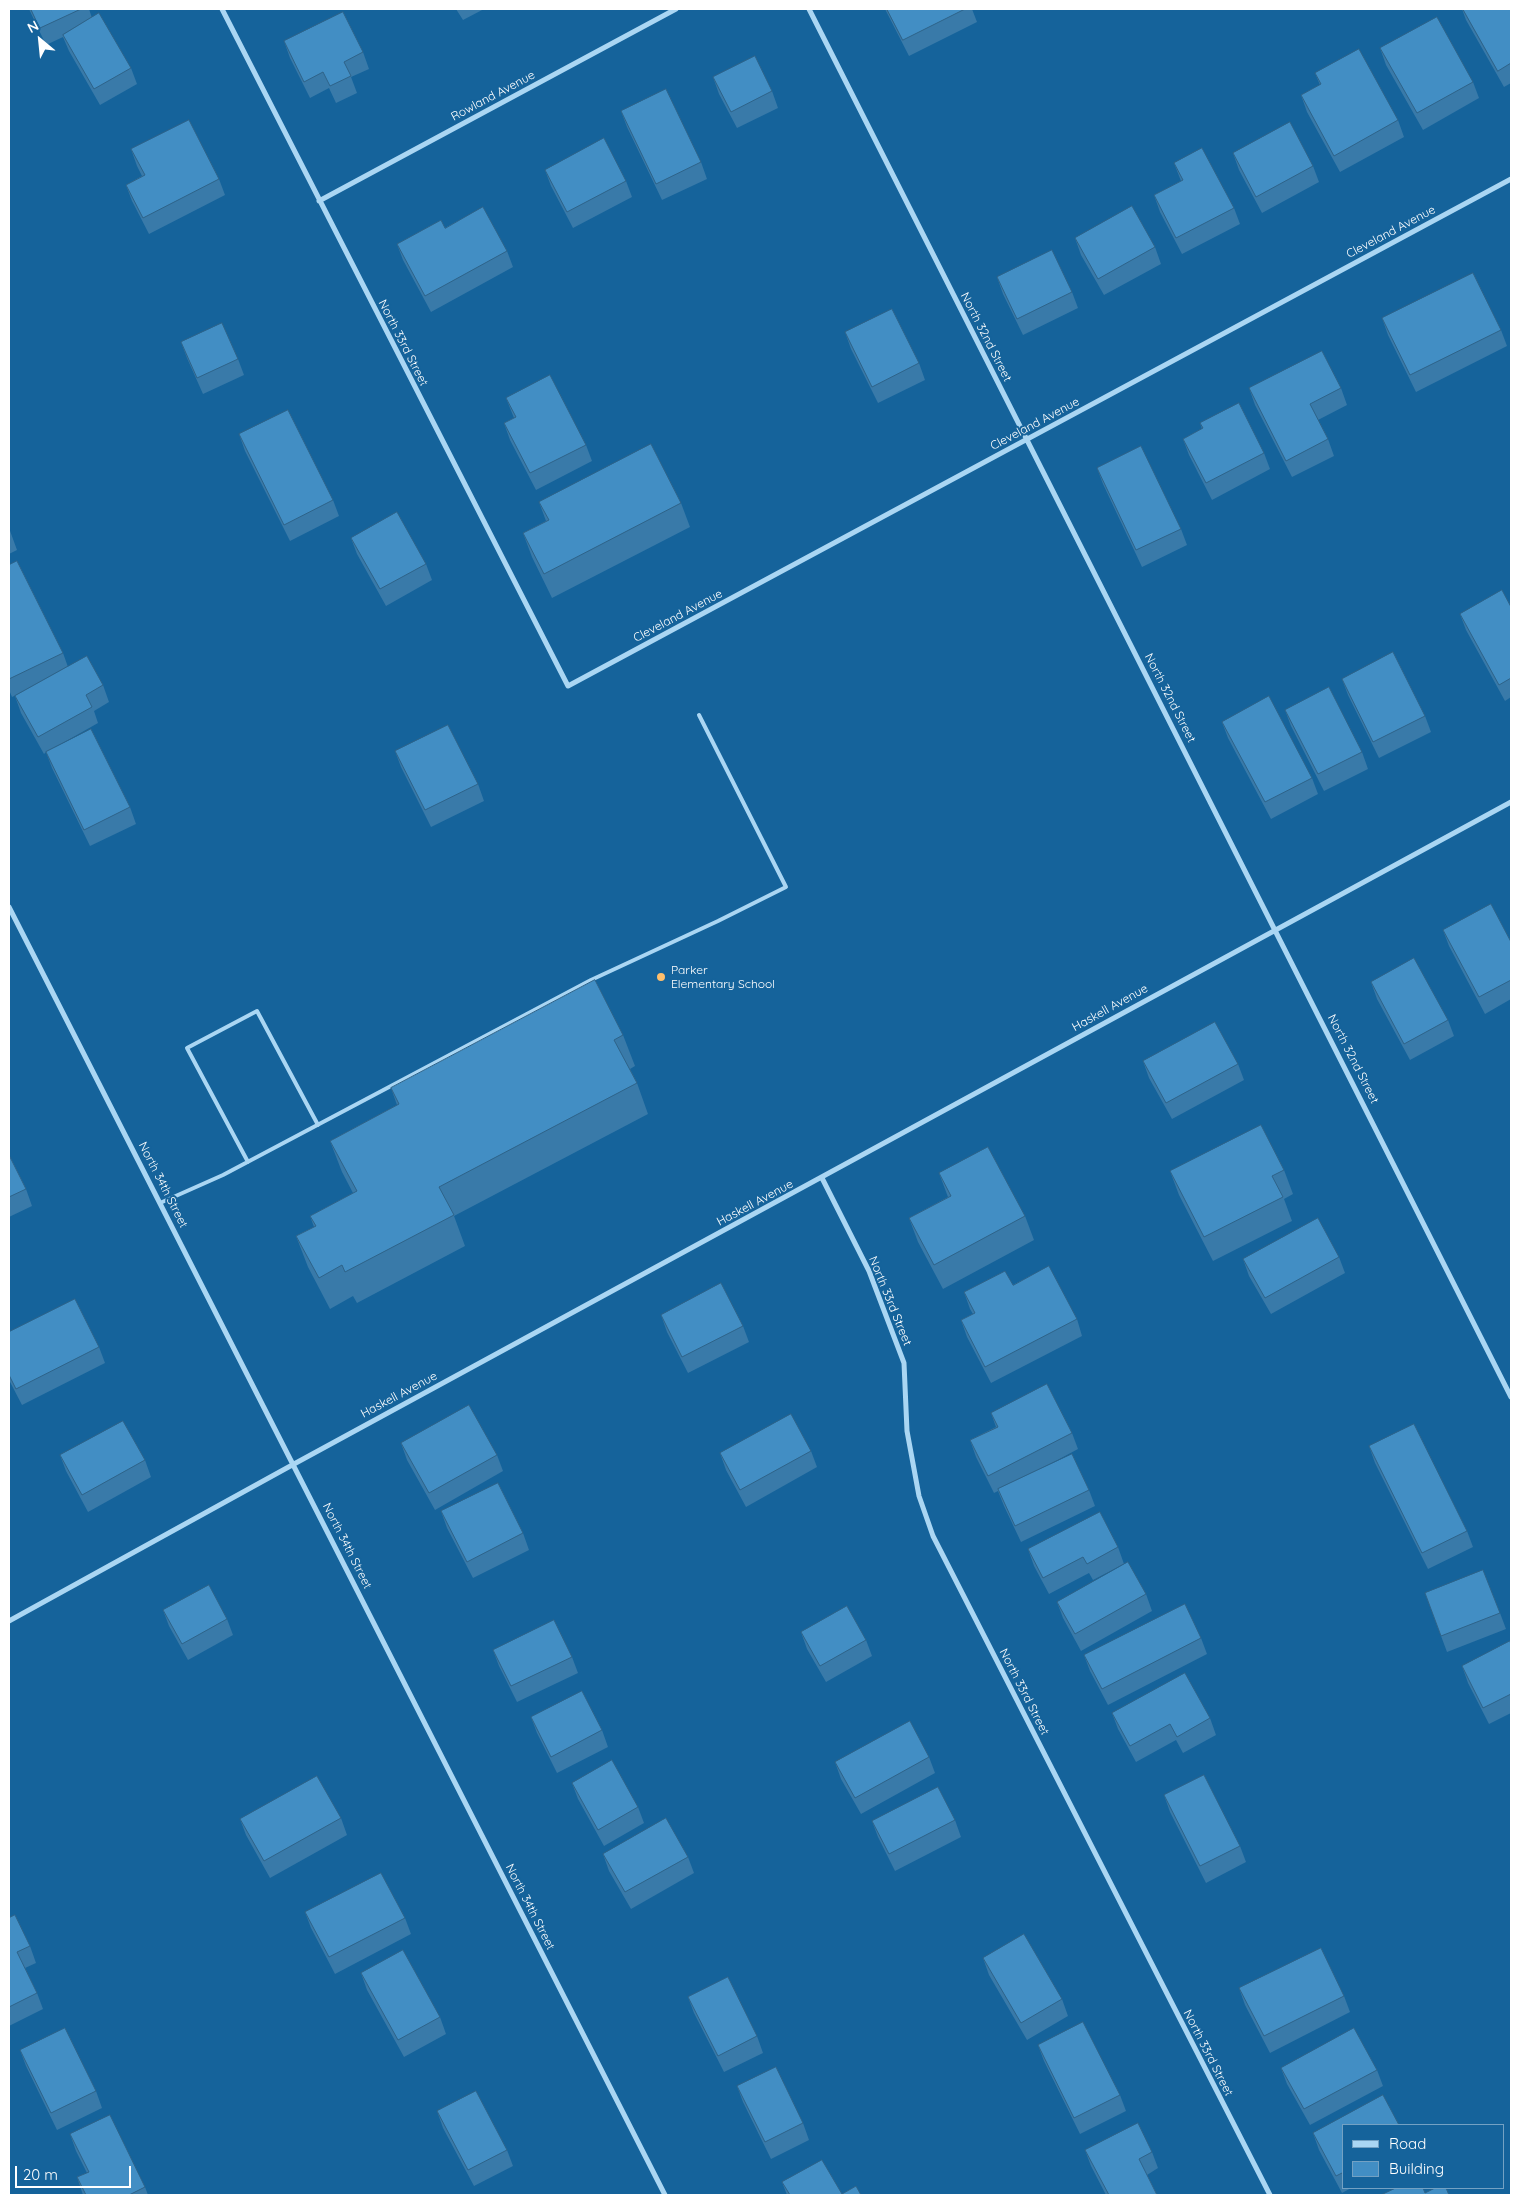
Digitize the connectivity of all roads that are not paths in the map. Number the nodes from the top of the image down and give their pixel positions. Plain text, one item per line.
1 (222, 9) edge
2 (676, 9) edge
3 (809, 9) edge
4 (1511, 179) edge
5 (319, 201) junction
6 (1027, 440) junction
7 (568, 686) joint
8 (699, 715) dead end
9 (1511, 802) edge
10 (9, 907) edge
11 (1276, 929) junction
12 (318, 1124) junction
13 (248, 1162) junction
14 (822, 1178) junction
15 (160, 1203) junction
16 (1510, 1394) edge
17 (294, 1464) junction
18 (9, 1621) edge
19 (665, 2195) edge
20 (1270, 2195) edge

1 - 5 street, North 33rd Street
2 - 5 street, Rowland Avenue
3 - 6 street, North 32nd Street
4 - 6 street, Cleveland Avenue
5 - 7 street, North 33rd Street
6 - 7 street, Cleveland Avenue
6 - 11 street, North 32nd Street
8 - 12 lane
9 - 11 street, Haskell Avenue
10 - 15 street, North 34th Street
11 - 14 street, Haskell Avenue
11 - 16 street, North 32nd Street
12 - 13 lane
12 - 13 lane
13 - 15 lane
14 - 17 street, Haskell Avenue
14 - 20 street, North 33rd Street
15 - 17 street, North 34th Street
17 - 18 street, Haskell Avenue
17 - 19 street, North 34th Street

